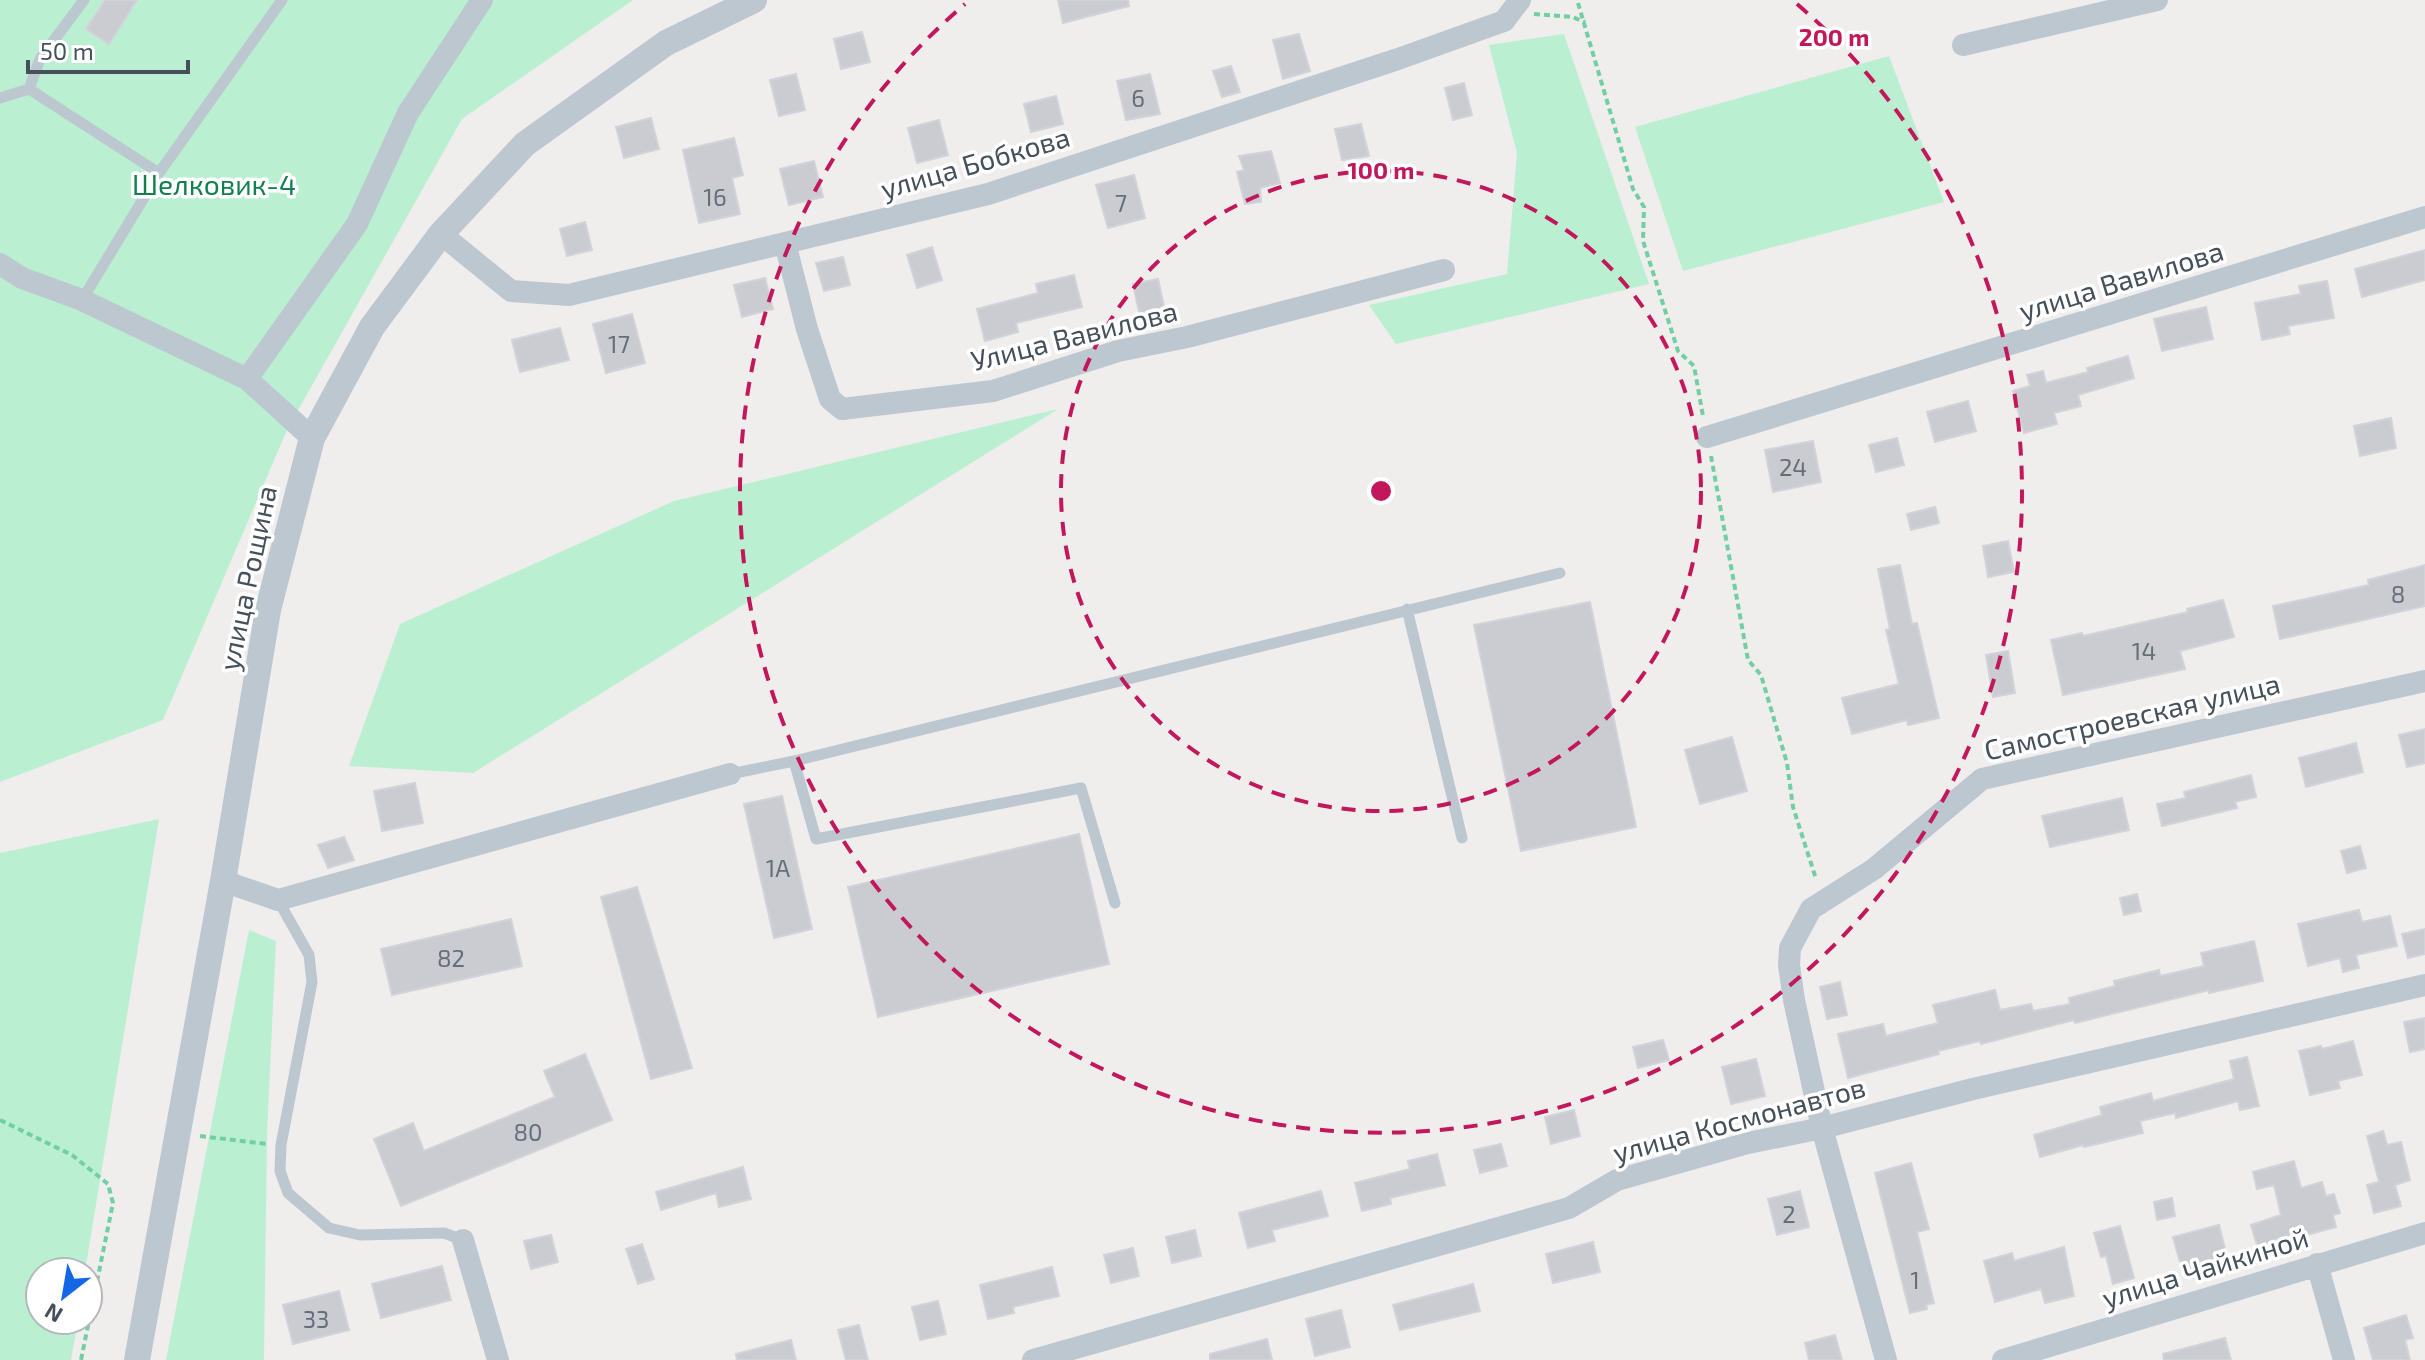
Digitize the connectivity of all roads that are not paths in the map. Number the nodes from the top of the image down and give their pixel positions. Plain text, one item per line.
1 (84, 0) edge
2 (282, 0) edge
3 (482, 0) edge
4 (754, 0) edge
5 (2157, 0) edge
6 (1514, 8) edge
7 (1963, 45) dead end
8 (29, 89) junction
9 (0, 98) edge
10 (159, 173) junction
11 (2425, 217) edge
12 (441, 234) junction
13 (785, 243) junction
14 (0, 264) edge
15 (1444, 270) dead end
16 (82, 300) junction
17 (247, 379) junction
18 (1707, 437) dead end
19 (312, 438) junction
20 (1560, 573) dead end
21 (1407, 609) junction
22 (2425, 681) edge
23 (794, 761) junction
24 (730, 774) joint
25 (1462, 838) dead end
26 (223, 881) junction
27 (278, 900) junction
28 (1115, 903) dead end
29 (2425, 985) edge
30 (1822, 1128) junction
31 (2425, 1233) edge
32 (463, 1240) joint
33 (2317, 1264) junction
34 (137, 1360) edge
35 (498, 1360) edge
36 (1033, 1360) edge
37 (1886, 1360) edge
38 (2003, 1360) edge
39 (2344, 1360) edge

1 - 8 lane
2 - 10 lane
3 - 17 street
4 - 12 street, улица Рощина
5 - 7 street
6 - 13 street, улица Бобкова
8 - 9 lane
8 - 10 lane
10 - 16 lane
11 - 18 street, улица Вавилова
12 - 13 street, улица Бобкова
12 - 19 street, улица Рощина
13 - 15 street, Улица Вавилова
14 - 16 street
16 - 17 street
17 - 19 street
19 - 26 street, улица Рощина
20 - 21 lane
21 - 23 lane
21 - 25 lane
22 - 30 street, Самостроевская улица
23 - 24 lane
23 - 28 lane
24 - 27 street
26 - 27 street
26 - 34 street, улица Рощина
27 - 32 lane
29 - 30 street, улица Космонавтов
30 - 36 street, улица Космонавтов
30 - 37 street
31 - 33 street, улица Чайкиной
32 - 35 street
33 - 38 street, улица Чайкиной
33 - 39 street

